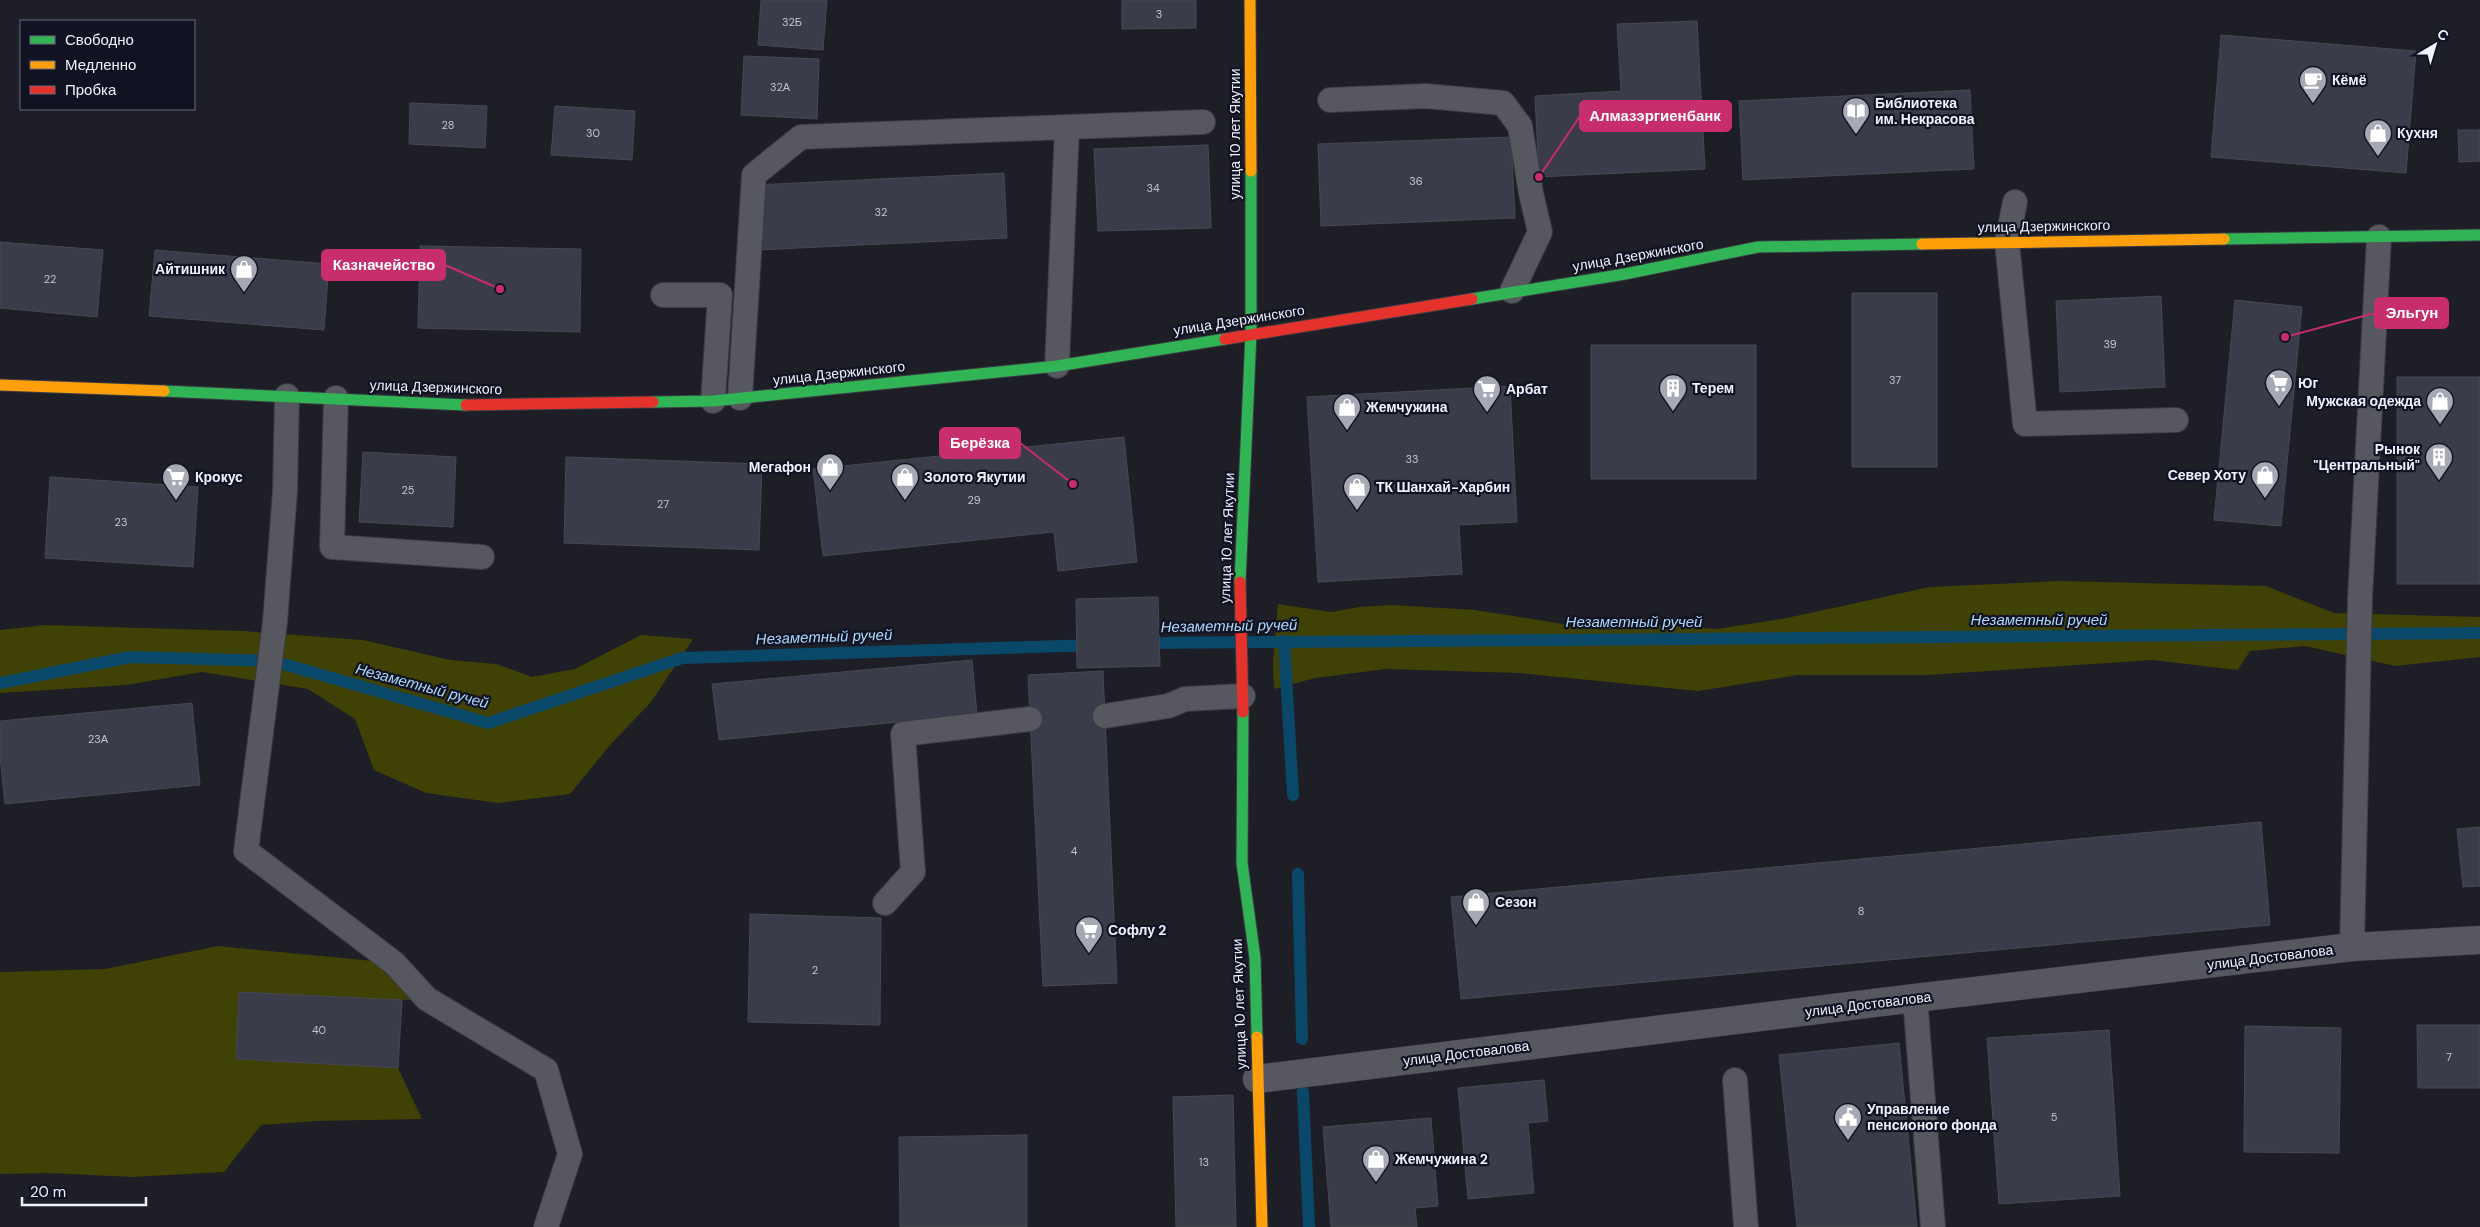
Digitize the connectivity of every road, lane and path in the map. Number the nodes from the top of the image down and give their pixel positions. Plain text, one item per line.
1 (1250, 0) edge
2 (1330, 100) dead end
3 (1203, 122) dead end
4 (1067, 127) junction
5 (2015, 202) dead end
6 (2480, 235) edge
7 (2379, 237) junction
8 (2007, 242) junction
9 (1512, 291) junction
10 (664, 295) dead end
11 (1251, 333) junction
12 (1057, 366) junction
13 (0, 385) edge
14 (287, 396) junction
15 (336, 398) junction
16 (740, 398) junction
17 (713, 401) junction
18 (2176, 420) dead end
19 (482, 558) dead end
20 (1243, 696) junction
21 (1104, 716) dead end
22 (1030, 719) dead end
23 (884, 903) dead end
24 (2480, 940) edge
25 (2352, 947) junction
26 (1915, 998) junction
27 (1257, 1079) junction
28 (1735, 1080) dead end
29 (546, 1227) edge
30 (1262, 1227) edge
31 (1746, 1227) edge
32 (1933, 1227) edge

1 - 11 street, улица 10 лет Якутии
2 - 9 lane
3 - 4 lane
4 - 12 lane
4 - 16 lane
5 - 8 lane
6 - 7 street, улица Дзержинского
7 - 8 street, улица Дзержинского
7 - 25 lane
8 - 9 street, улица Дзержинского
8 - 18 lane
9 - 11 street, улица Дзержинского
10 - 17 lane
11 - 12 street, улица Дзержинского
11 - 20 street, улица 10 лет Якутии
12 - 16 street, улица Дзержинского
13 - 14 street, улица Дзержинского
14 - 15 street, улица Дзержинского
14 - 29 lane
15 - 17 street, улица Дзержинского
15 - 19 lane
16 - 17 street, улица Дзержинского
20 - 21 lane
20 - 27 street, улица 10 лет Якутии
22 - 23 lane
24 - 25 street, улица Достовалова
25 - 26 street, улица Достовалова
26 - 27 street, улица Достовалова
26 - 32 lane
27 - 30 street, улица 10 лет Якутии
28 - 31 lane

